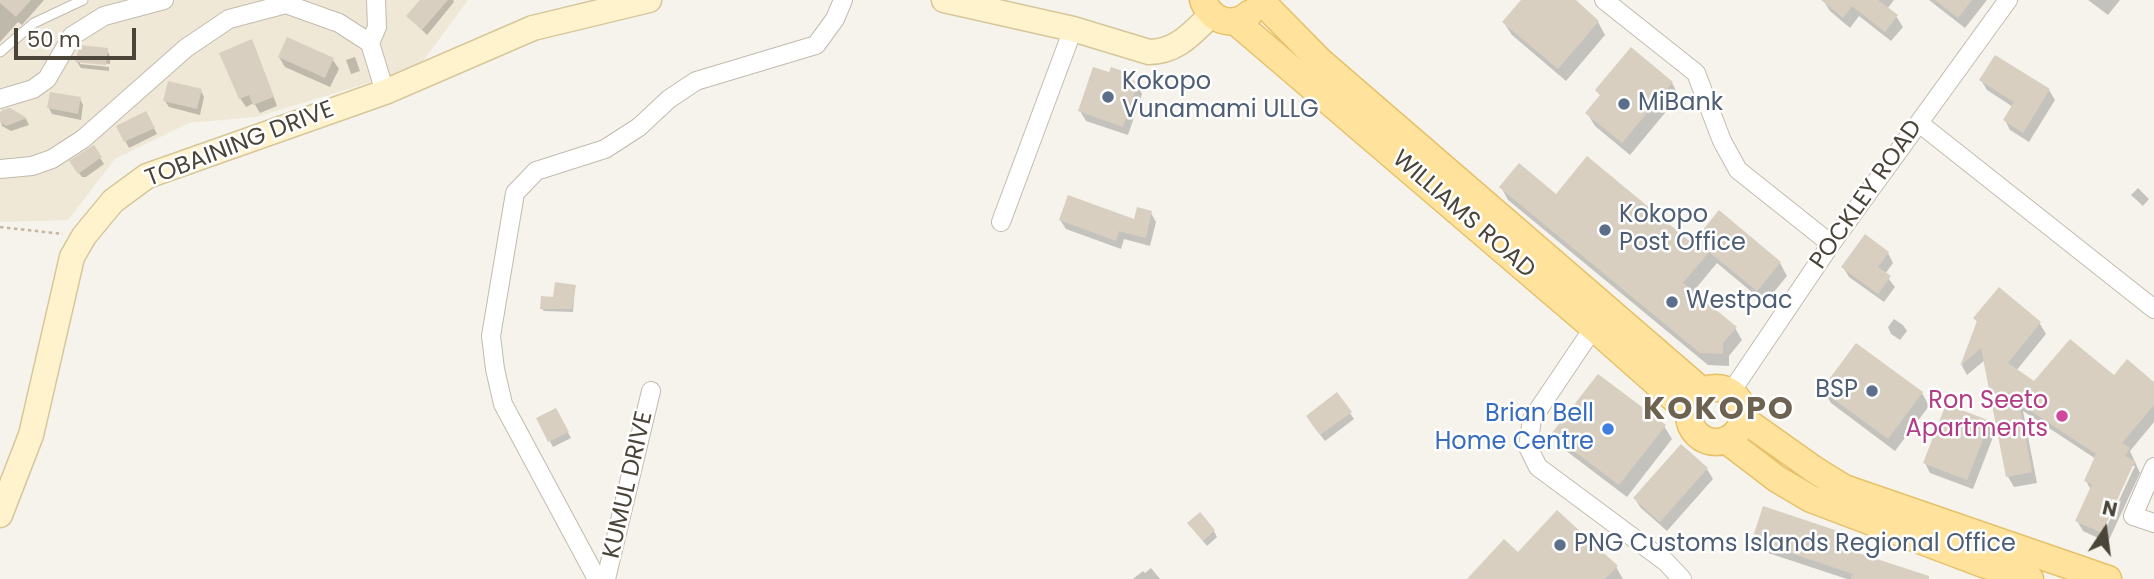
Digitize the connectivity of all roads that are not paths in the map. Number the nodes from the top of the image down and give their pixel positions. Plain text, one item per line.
1 (83, 0) edge
2 (155, 0) edge
3 (164, 0) edge
4 (376, 0) edge
5 (649, 0) edge
6 (843, 0) edge
7 (944, 0) edge
8 (1258, 0) edge
9 (1604, 0) edge
10 (2008, 0) edge
11 (282, 1) edge
12 (1217, 12) edge
13 (1073, 29) junction
14 (370, 43) junction
15 (0, 52) edge
16 (385, 92) junction
17 (0, 99) edge
18 (1919, 123) junction
19 (0, 169) edge
20 (1001, 222) dead end
21 (1831, 244) junction
22 (2154, 310) edge
23 (1600, 318) junction
24 (651, 391) dead end
25 (1731, 392) junction
26 (1695, 401) junction
27 (1743, 419) junction
28 (1726, 440) junction
29 (2154, 467) edge
30 (0, 515) edge
31 (2154, 523) edge
32 (1984, 561) edge
33 (597, 579) edge
34 (607, 579) edge
35 (1682, 579) edge
36 (2030, 579) edge
37 (2108, 579) edge

1 - 15 lane
2 - 3 street
2 - 17 street
4 - 14 street
5 - 16 street, TOBAINING DRIVE
6 - 33 street
7 - 13 street
8 - 12 main road, WILLIAMS ROAD
8 - 23 main road, WILLIAMS ROAD
9 - 21 street
10 - 18 street, POCKLEY ROAD
11 - 14 street
11 - 19 street
12 - 13 street
12 - 23 main road, WILLIAMS ROAD
13 - 20 street
14 - 16 street
16 - 30 street, TOBAINING DRIVE
18 - 21 street, POCKLEY ROAD
18 - 22 street
21 - 25 street, POCKLEY ROAD
23 - 26 main road, WILLIAMS ROAD
23 - 35 street
24 - 34 street, KUMUL DRIVE
25 - 26 main road
25 - 27 main road
26 - 28 main road, WILLIAMS ROAD
27 - 28 main road
27 - 32 main road, WILLIAMS ROAD
28 - 32 main road, WILLIAMS ROAD
29 - 31 street
32 - 36 main road, WILLIAMS ROAD
32 - 37 main road, WILLIAMS ROAD

